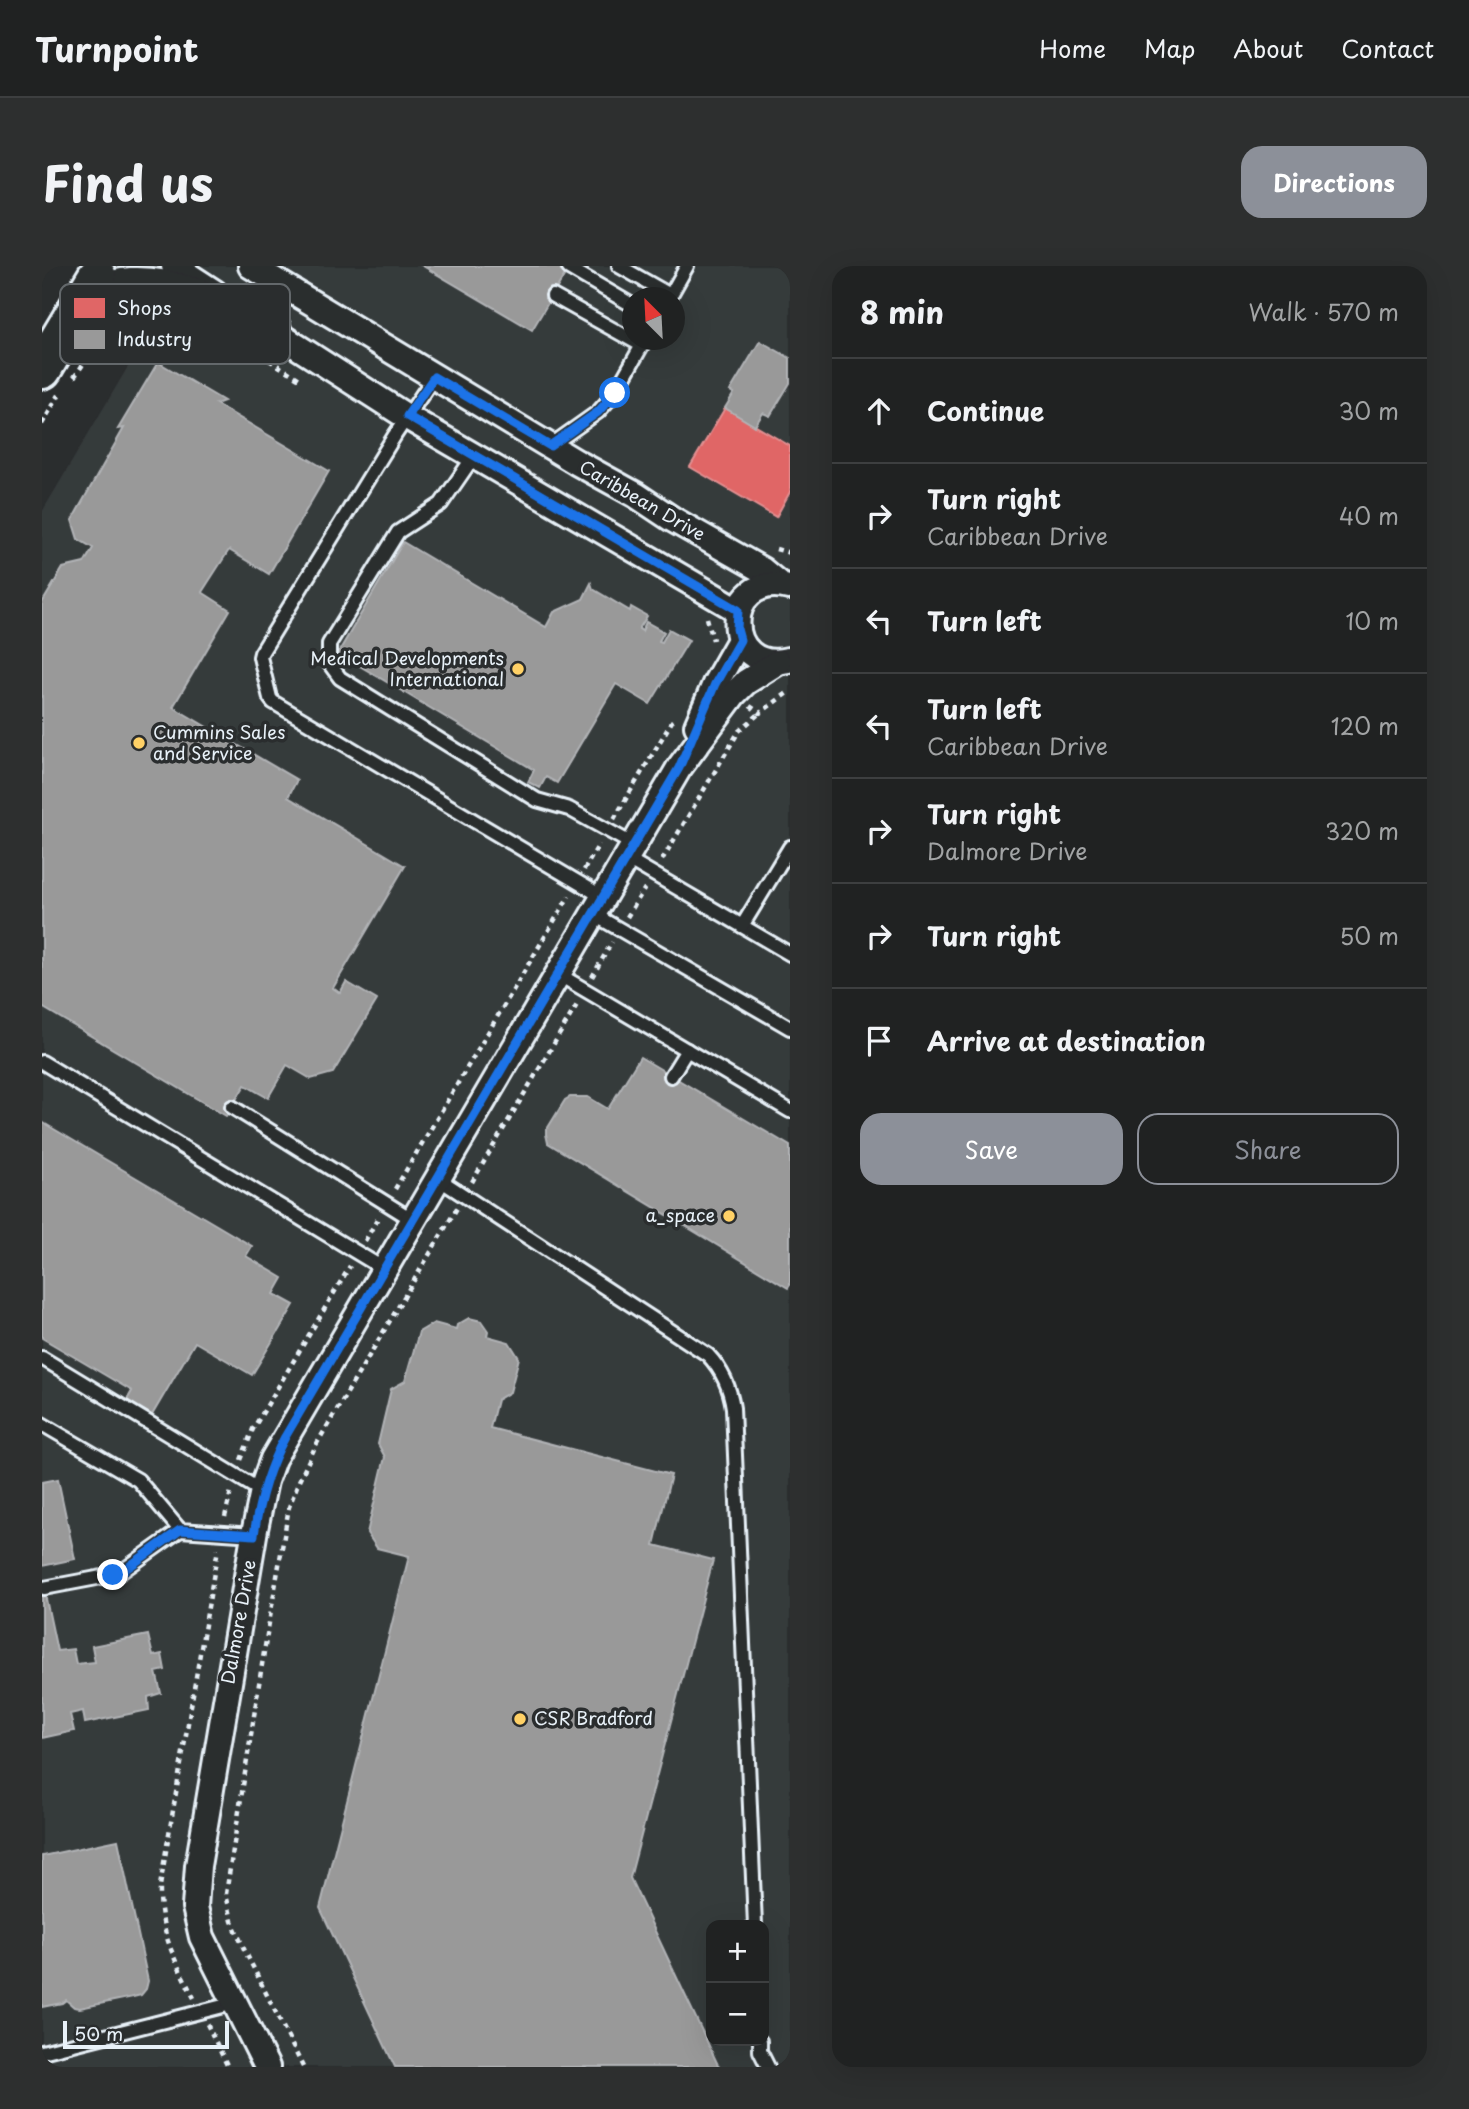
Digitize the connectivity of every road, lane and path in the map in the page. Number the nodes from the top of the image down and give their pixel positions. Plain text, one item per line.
1 (103, 266) edge
2 (174, 266) edge
3 (251, 266) edge
4 (619, 266) edge
5 (569, 268) dead end
6 (681, 268) edge
7 (93, 284) edge
8 (201, 284) edge
9 (281, 284) edge
10 (654, 287) edge
11 (673, 287) edge
12 (290, 290) edge
13 (552, 296) dead end
14 (622, 299) edge
15 (622, 331) edge
16 (290, 342) edge
17 (639, 350) edge
18 (86, 364) edge
19 (434, 377) junction
20 (59, 380) edge
21 (407, 416) junction
22 (42, 424) edge
23 (550, 446) junction
24 (474, 456) junction
25 (785, 586) edge
26 (738, 610) junction
27 (740, 640) junction
28 (784, 660) edge
29 (790, 691) edge
30 (744, 701) dead end
31 (760, 713) junction
32 (679, 768) junction
33 (790, 847) edge
34 (630, 852) junction
35 (653, 874) junction
36 (598, 906) junction
37 (742, 926) junction
38 (620, 929) junction
39 (790, 954) edge
40 (558, 974) junction
41 (585, 990) junction
42 (790, 1028) edge
43 (687, 1050) junction
44 (42, 1062) edge
45 (671, 1076) dead end
46 (232, 1107) dead end
47 (790, 1111) edge
48 (438, 1178) junction
49 (464, 1196) junction
50 (413, 1220) junction
51 (384, 1269) junction
52 (42, 1358) edge
53 (42, 1424) edge
54 (263, 1492) junction
55 (180, 1530) junction
56 (254, 1535) junction
57 (44, 1588) edge
58 (755, 1920) edge
59 (235, 2003) junction
60 (760, 2046) edge
61 (42, 2052) edge
62 (267, 2067) edge
63 (303, 2067) edge
64 (768, 2067) edge

1 - 7 main road
2 - 8 street
3 - 9 street, Caribbean Drive
4 - 10 lane
5 - 14 lane
6 - 11 lane
12 - 19 street, Caribbean Drive
13 - 15 lane
16 - 21 street
17 - 23 lane
18 - 20 path
19 - 21 lane
19 - 23 street, Caribbean Drive
20 - 22 path
21 - 24 street
21 - 36 lane
23 - 25 street, Caribbean Drive
24 - 26 street
24 - 34 lane
25 - 26 street
26 - 27 street
27 - 28 street
27 - 32 street, Dalmore Drive
28 - 32 street, Dalmore Drive
29 - 31 path
30 - 31 path
31 - 35 path
32 - 34 street, Dalmore Drive
33 - 37 lane
34 - 35 lane
34 - 36 street, Dalmore Drive
35 - 37 lane
35 - 38 path
36 - 38 lane
36 - 40 street, Dalmore Drive
37 - 39 lane
38 - 41 path
38 - 42 lane
40 - 41 lane
40 - 48 street, Dalmore Drive
41 - 43 lane
41 - 49 path
43 - 45 lane
43 - 47 lane
44 - 51 lane
46 - 50 lane
48 - 49 lane
48 - 50 street, Dalmore Drive
49 - 58 lane
49 - 63 path
50 - 51 street, Dalmore Drive
51 - 54 street, Dalmore Drive
52 - 54 lane
53 - 55 lane
54 - 56 street, Dalmore Drive
55 - 56 lane
55 - 57 lane
56 - 59 street, Dalmore Drive
59 - 61 lane
59 - 62 street, Dalmore Drive
60 - 64 lane

